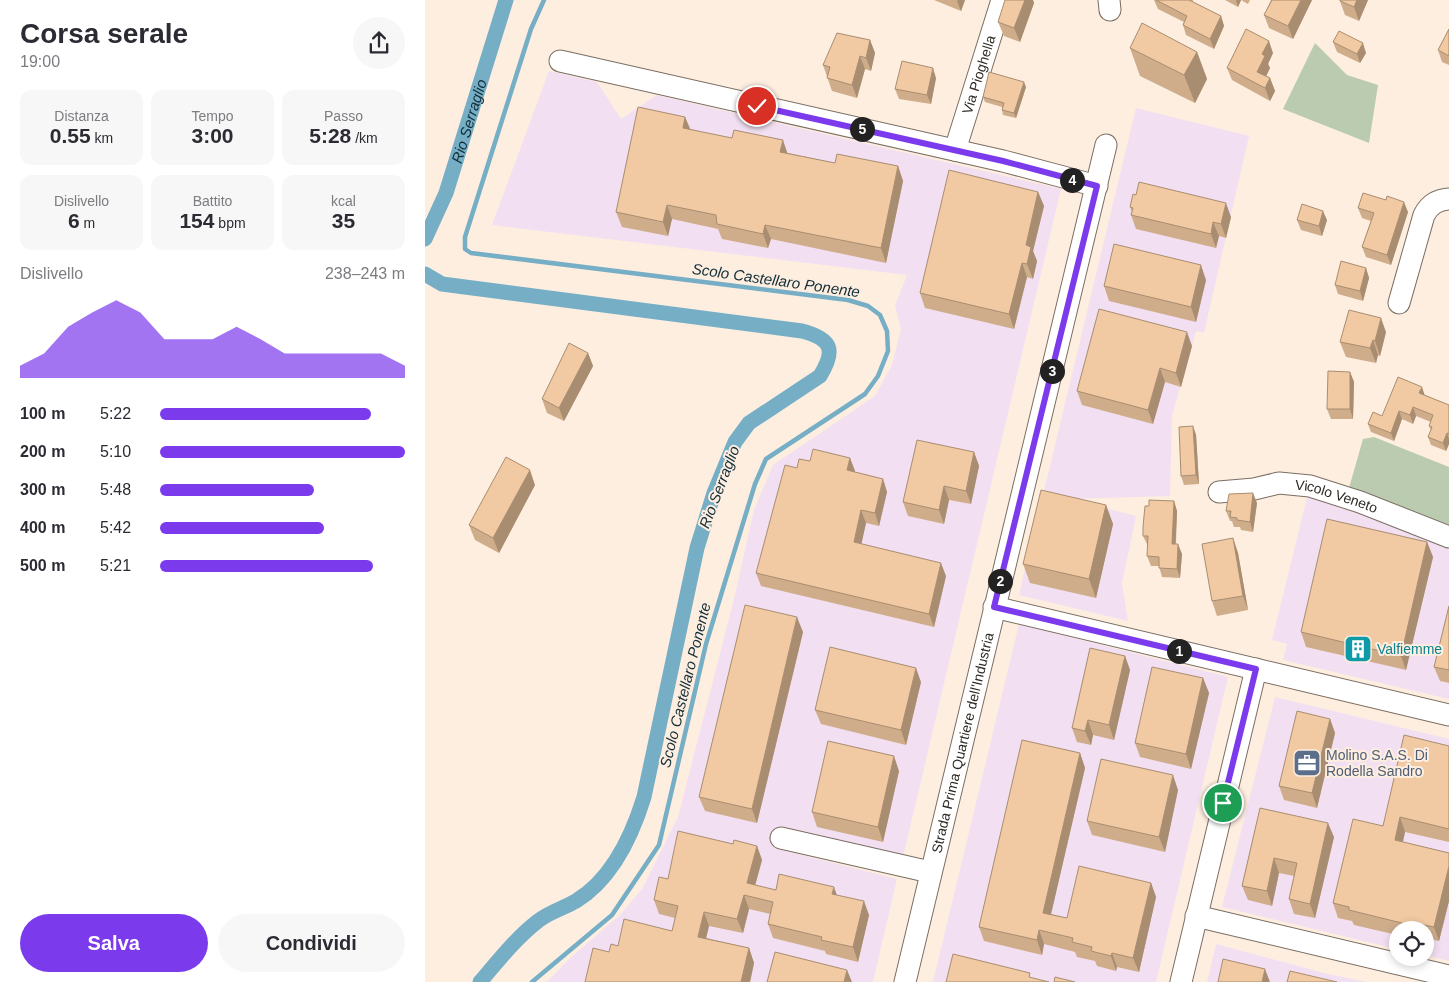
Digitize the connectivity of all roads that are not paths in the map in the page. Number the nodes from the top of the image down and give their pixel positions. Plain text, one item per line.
1 (1002, 0) edge
2 (560, 61) dead end
3 (1106, 145) dead end
4 (955, 150) junction
5 (1097, 186) junction
6 (1449, 200) edge
7 (1399, 303) dead end
8 (1219, 492) dead end
9 (1449, 537) edge
10 (994, 607) junction
11 (1256, 669) junction
12 (1449, 715) edge
13 (781, 838) dead end
14 (930, 872) junction
15 (1196, 916) junction
16 (1449, 976) edge
17 (905, 982) edge
18 (1181, 982) edge

1 - 4 street, Via Pioghella
2 - 4 street
3 - 5 street, Strada Prima Quartiere dell'Industria
4 - 5 street
5 - 10 street, Strada Prima Quartiere dell'Industria
6 - 7 street
8 - 9 street, Vicolo Veneto
10 - 11 street
10 - 14 street, Strada Prima Quartiere dell'Industria
11 - 12 street
11 - 15 street
13 - 14 street
14 - 17 street, Strada Prima Quartiere dell'Industria
15 - 16 street
15 - 18 street

